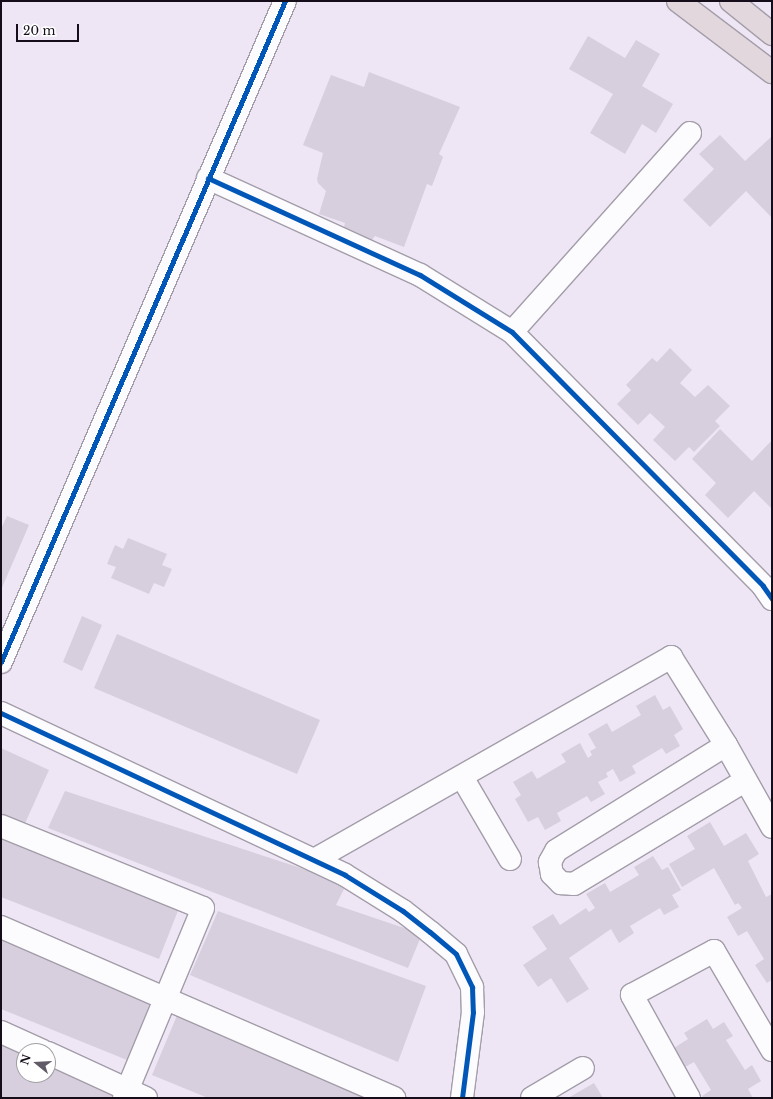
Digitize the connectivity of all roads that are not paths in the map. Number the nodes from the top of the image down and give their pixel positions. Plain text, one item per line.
1 (285, 1) edge
2 (678, 1) edge
3 (731, 1) edge
4 (772, 34) edge
5 (772, 72) edge
6 (690, 133) dead end
7 (208, 178) junction
8 (512, 332) junction
9 (771, 597) edge
10 (1, 662) edge
11 (1, 713) edge
12 (726, 744) junction
13 (462, 777) junction
14 (745, 781) junction
15 (1, 826) edge
16 (772, 827) edge
17 (510, 859) dead end
18 (314, 860) junction
19 (1, 927) edge
20 (164, 996) junction
21 (1, 1032) edge
22 (25, 1043) edge
23 (772, 1050) edge
24 (56, 1057) edge
25 (584, 1068) dead end
26 (133, 1095) edge
27 (394, 1098) edge
28 (462, 1098) edge
29 (532, 1098) edge
30 (689, 1098) edge

1 - 7 street
2 - 5 highway
3 - 4 highway
6 - 8 street
7 - 8 street
7 - 10 street
8 - 9 street
11 - 18 street
12 - 13 street
12 - 14 street
12 - 14 street
13 - 17 street
13 - 18 street
14 - 16 street
15 - 20 street
18 - 28 street
19 - 20 street
20 - 26 street
20 - 27 street
21 - 22 street
23 - 30 street
24 - 26 street
25 - 29 street

